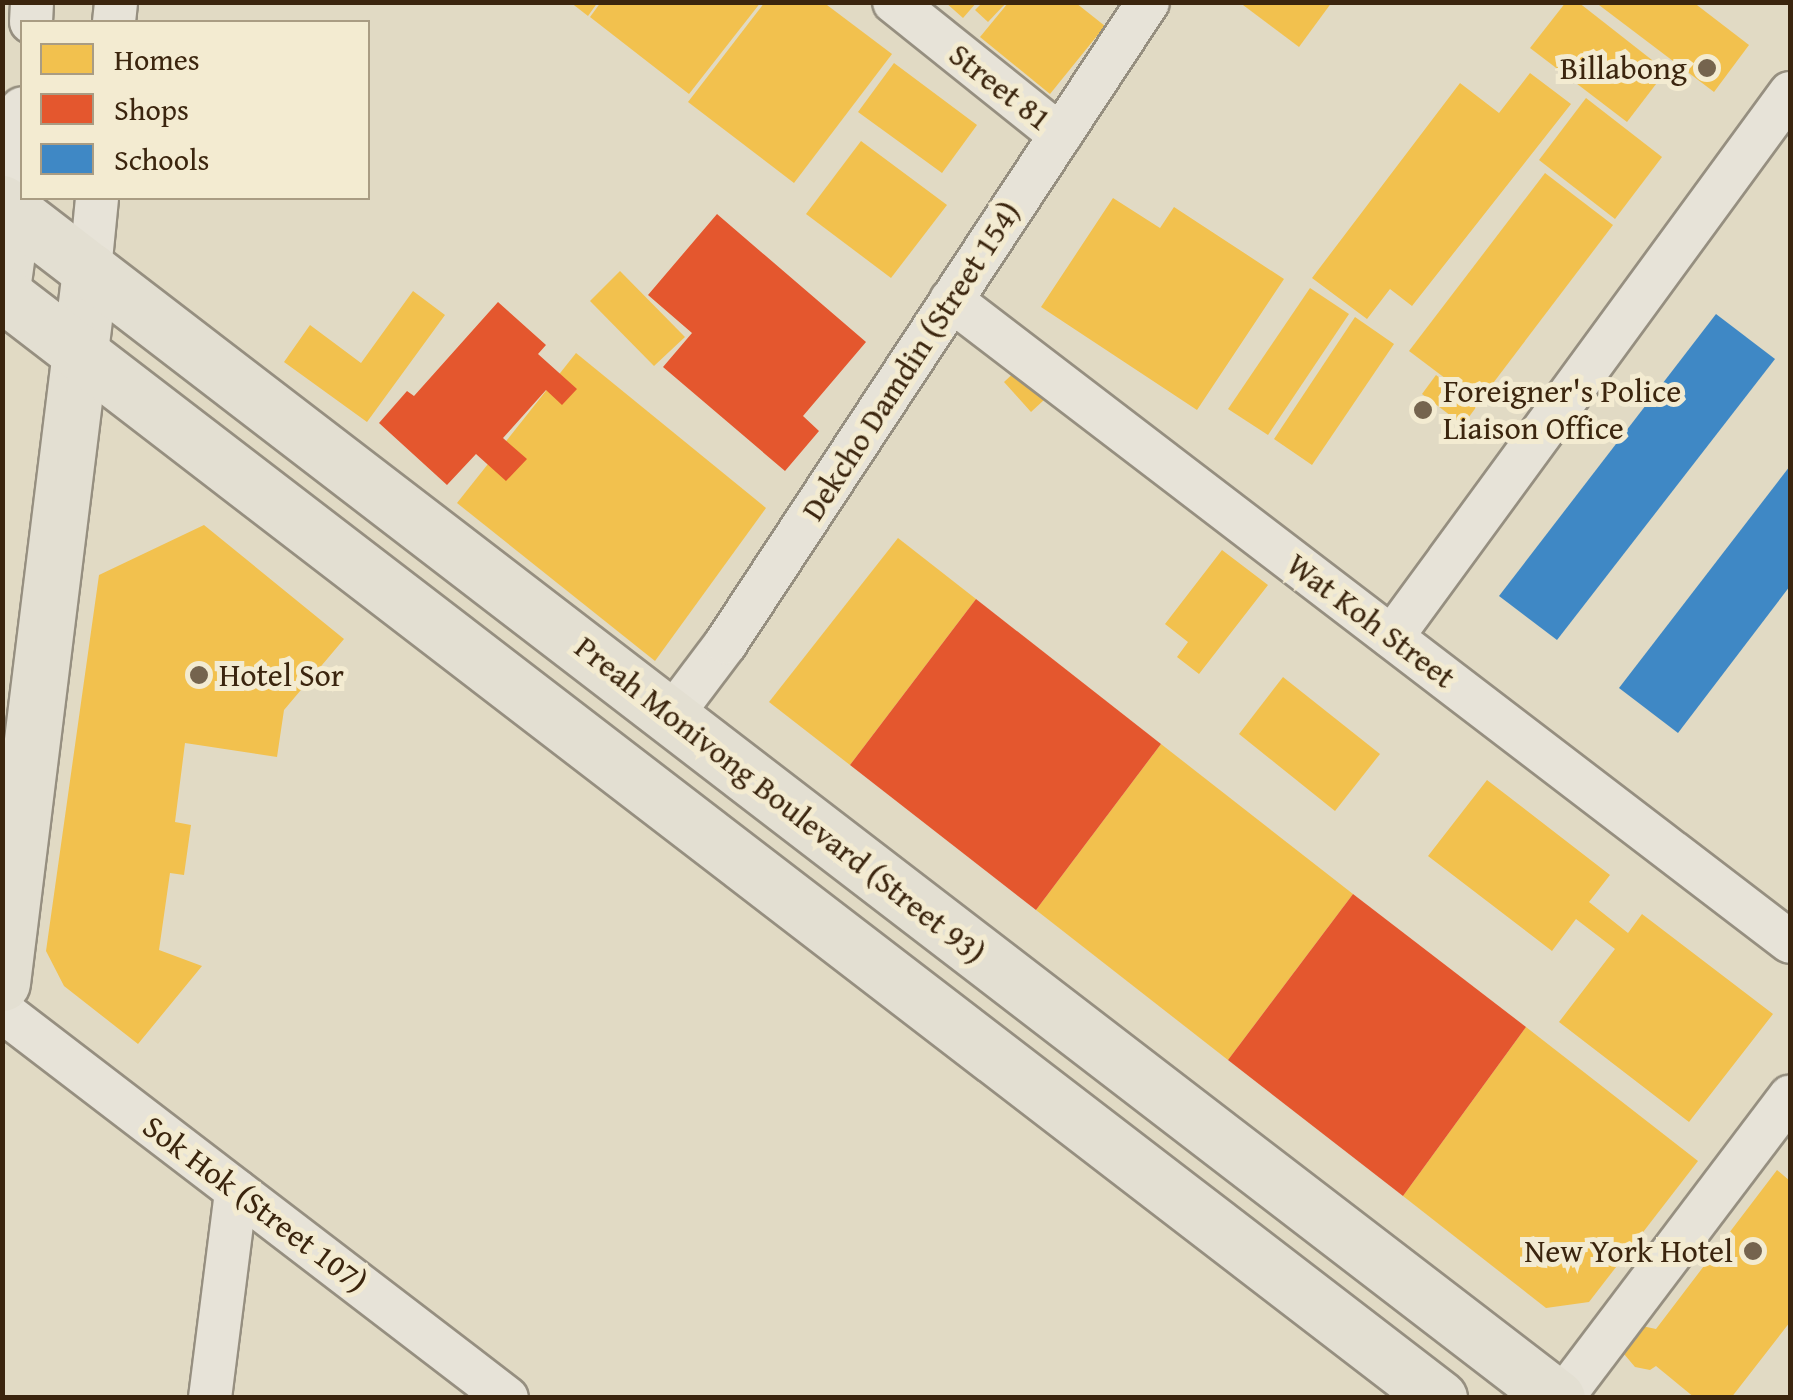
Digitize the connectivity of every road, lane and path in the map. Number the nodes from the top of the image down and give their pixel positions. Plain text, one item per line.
1 (894, 2) edge
2 (1148, 2) edge
3 (1790, 93) edge
4 (20, 122) edge
5 (1060, 135) junction
6 (97, 200) edge
7 (8, 206) edge
8 (90, 270) junction
9 (2, 291) edge
10 (951, 300) junction
11 (83, 355) junction
12 (1392, 637) junction
13 (671, 716) junction
14 (1790, 942) edge
15 (2, 983) edge
16 (2, 1011) edge
17 (1790, 1096) edge
18 (236, 1191) junction
19 (210, 1398) edge
20 (507, 1398) edge
21 (1439, 1398) edge
22 (1560, 1398) edge

1 - 5 street, Street 81
2 - 5 street, Dekcho Damdin (Street 154)
3 - 12 street
4 - 7 street
5 - 10 street, Dekcho Damdin (Street 154)
6 - 8 street
7 - 8 main road, Preah Monivong Boulevard (Street 93)
7 - 9 main road
8 - 11 main road
8 - 13 main road, Preah Monivong Boulevard (Street 93)
9 - 11 main road
10 - 12 street, Wat Koh Street
10 - 13 street, Dekcho Damdin (Street 154)
11 - 15 main road
11 - 21 main road
12 - 14 street, Wat Koh Street
13 - 22 main road, Preah Monivong Boulevard (Street 93)
16 - 18 street, Sok Hok (Street 107)
17 - 22 street
18 - 19 street
18 - 20 street, Sok Hok (Street 107)

